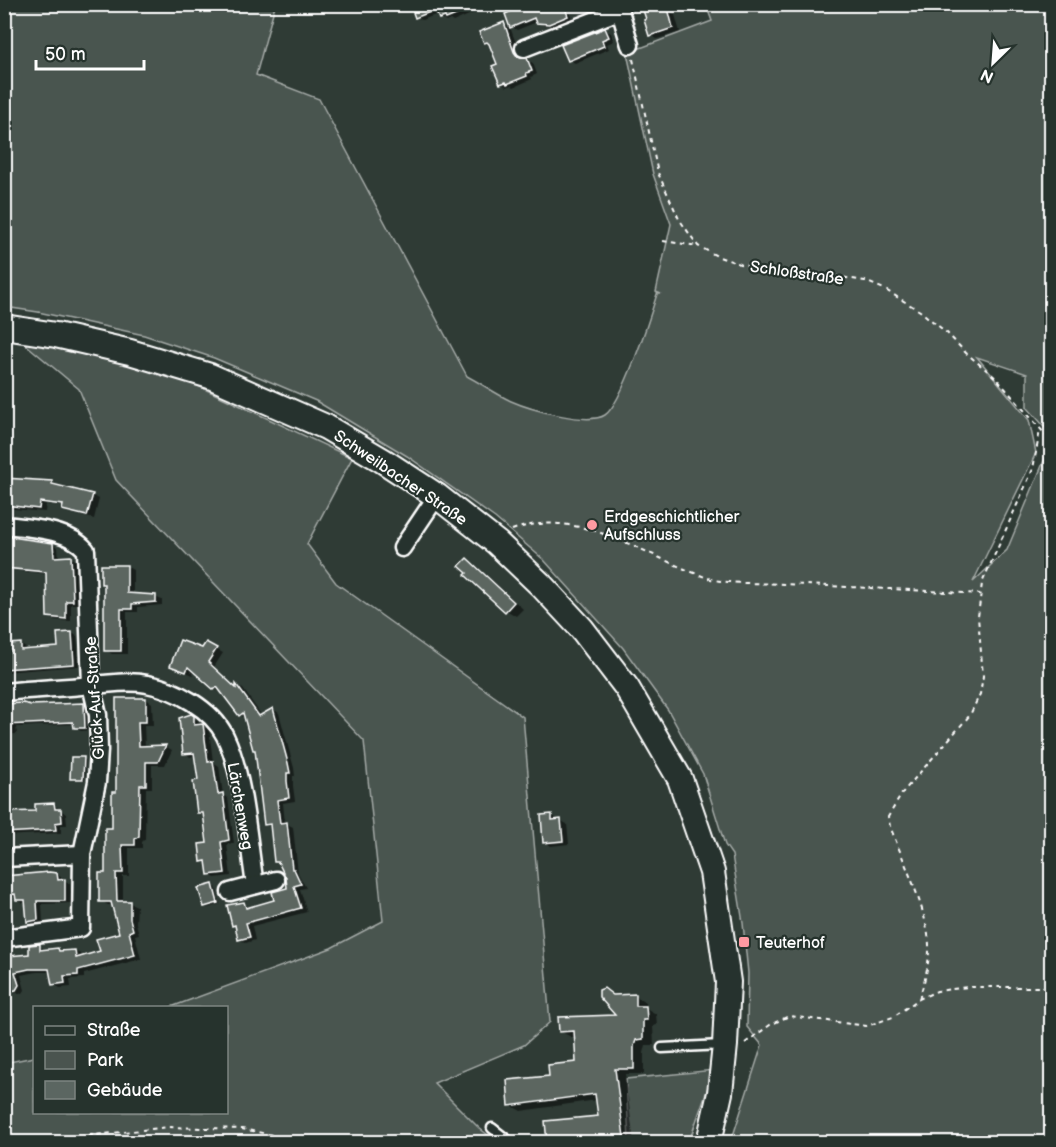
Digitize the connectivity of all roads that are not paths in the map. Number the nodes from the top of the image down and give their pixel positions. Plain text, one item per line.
1 (619, 8) edge
2 (630, 45) road end
3 (524, 48) dead end
4 (4, 327) edge
5 (437, 496) junction
6 (4, 525) edge
7 (402, 548) dead end
8 (91, 686) junction
9 (4, 692) edge
10 (82, 854) junction
11 (4, 858) edge
12 (276, 880) dead end
13 (255, 885) junction
14 (230, 892) dead end
15 (4, 938) edge
16 (733, 1045) junction
17 (662, 1048) dead end
18 (492, 1128) dead end
19 (510, 1143) edge
20 (709, 1143) edge

1 - 2 street
1 - 3 street
4 - 5 main road, Schweilbacher Straße
5 - 7 street
5 - 16 main road, Schweilbacher Straße
6 - 8 street, Glück-Auf-Straße
8 - 9 street, Lärchenweg
8 - 10 street, Glück-Auf-Straße
8 - 13 street, Lärchenweg
10 - 11 street
10 - 15 street, Glück-Auf-Straße
12 - 13 street
13 - 14 street
16 - 17 lane
16 - 20 main road, Schweilbacher Straße
18 - 19 lane

